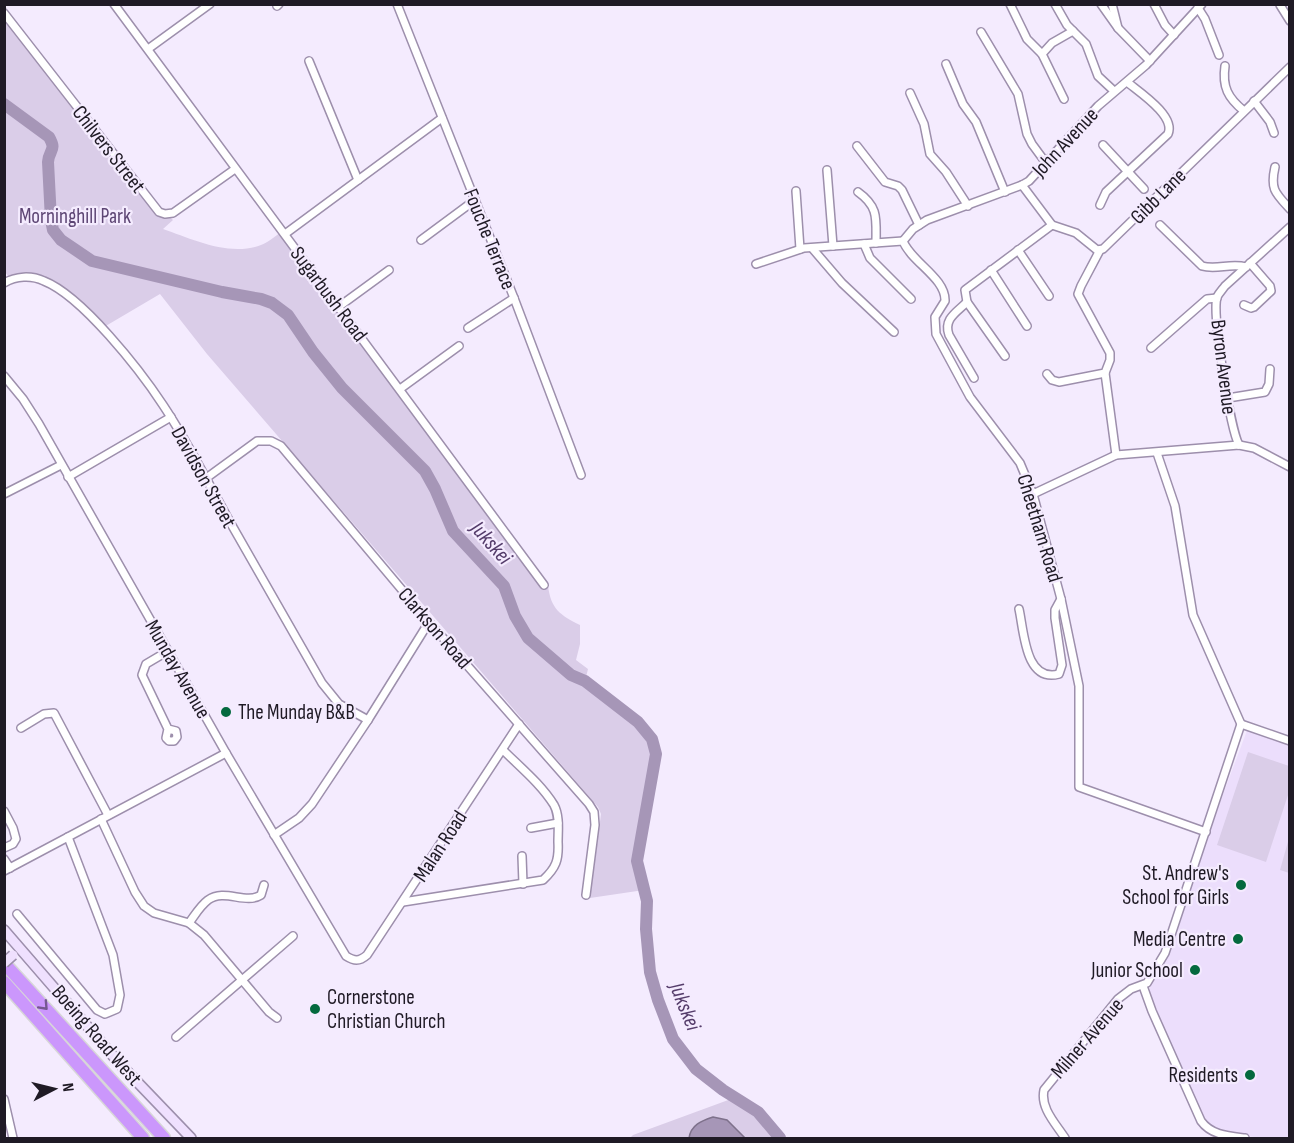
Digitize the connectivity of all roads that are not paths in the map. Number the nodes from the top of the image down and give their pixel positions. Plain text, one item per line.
1 (114, 4) edge
2 (210, 4) edge
3 (397, 4) edge
4 (1010, 4) edge
5 (1055, 4) edge
6 (1155, 4) edge
7 (1106, 5) edge
8 (1281, 5) edge
9 (1200, 6) edge
10 (4, 13) edge
11 (1290, 21) edge
12 (1073, 31) junction
13 (981, 32) dead end
14 (1174, 35) junction
15 (148, 49) junction
16 (1042, 54) junction
17 (1219, 55) dead end
18 (309, 61) dead end
19 (1150, 61) junction
20 (946, 64) dead end
21 (1225, 66) dead end
22 (1290, 67) edge
23 (1127, 82) junction
24 (1114, 91) junction
25 (910, 93) dead end
26 (1064, 99) dead end
27 (1254, 101) junction
28 (1244, 111) junction
29 (442, 118) junction
30 (1274, 133) dead end
31 (1103, 145) dead end
32 (857, 147) dead end
33 (1046, 163) junction
34 (1275, 167) dead end
35 (235, 169) junction
36 (827, 170) dead end
37 (1128, 171) junction
38 (358, 180) junction
39 (1022, 185) junction
40 (1144, 189) dead end
41 (796, 191) dead end
42 (858, 192) dead end
43 (1005, 192) junction
44 (475, 200) junction
45 (1100, 205) dead end
46 (968, 206) junction
47 (1290, 209) edge
48 (919, 225) junction
49 (1053, 225) junction
50 (1160, 225) dead end
51 (1290, 227) edge
52 (285, 234) junction
53 (421, 240) dead end
54 (903, 241) junction
55 (876, 243) junction
56 (864, 244) junction
57 (833, 246) junction
58 (812, 248) junction
59 (800, 249) junction
60 (1018, 250) junction
61 (1100, 250) junction
62 (756, 264) dead end
63 (1248, 265) junction
64 (389, 270) dead end
65 (991, 270) junction
66 (4, 283) edge
67 (1048, 296) dead end
68 (514, 298) junction
69 (1217, 298) junction
70 (911, 299) dead end
71 (967, 302) junction
72 (1244, 305) dead end
73 (337, 308) junction
74 (1027, 326) dead end
75 (468, 328) dead end
76 (894, 332) dead end
77 (459, 346) dead end
78 (1151, 348) dead end
79 (1005, 356) dead end
80 (1270, 369) dead end
81 (1105, 373) junction
82 (1047, 374) dead end
83 (4, 376) edge
84 (974, 378) dead end
85 (400, 389) junction
86 (1227, 398) junction
87 (171, 417) junction
88 (1239, 445) junction
89 (1157, 453) junction
90 (1116, 455) junction
91 (61, 465) junction
92 (1290, 467) edge
93 (581, 476) dead end
94 (68, 477) junction
95 (205, 479) junction
96 (4, 494) edge
97 (1033, 494) junction
98 (544, 585) dead end
99 (1061, 599) junction
100 (1020, 609) dead end
101 (429, 622) junction
102 (168, 651) junction
103 (368, 720) junction
104 (519, 724) junction
105 (1241, 724) junction
106 (21, 728) dead end
107 (168, 729) dead end
108 (1290, 741) edge
109 (503, 750) junction
110 (226, 753) junction
111 (4, 812) edge
112 (104, 817) junction
113 (558, 823) junction
114 (531, 828) dead end
115 (1206, 832) junction
116 (274, 835) junction
117 (68, 837) junction
118 (4, 848) edge
119 (522, 856) dead end
120 (4, 859) edge
121 (7, 870) edge
122 (523, 884) junction
123 (264, 885) dead end
124 (586, 895) dead end
125 (403, 902) junction
126 (17, 914) dead end
127 (189, 923) junction
128 (4, 930) edge
129 (293, 936) dead end
130 (10, 960) edge
131 (354, 961) joint
132 (242, 979) junction
133 (4, 982) edge
134 (1143, 986) junction
135 (4, 991) edge
136 (277, 1018) dead end
137 (176, 1037) dead end
138 (57, 1043) junction
139 (98, 1090) junction
140 (4, 1099) edge
141 (13, 1138) edge
142 (134, 1138) edge
143 (143, 1138) edge
144 (164, 1138) edge
145 (191, 1138) edge
146 (1065, 1138) edge
147 (1245, 1138) edge

1 - 15 street, Sugarbush Road
2 - 15 street
3 - 29 street, Fouche Terrace
4 - 16 street
5 - 12 street
6 - 14 street
7 - 19 street
8 - 11 street
9 - 14 street, John Avenue
9 - 17 street
10 - 35 street, Chilvers Street
12 - 16 street
12 - 24 street
13 - 33 street
14 - 19 street, John Avenue
15 - 35 street, Sugarbush Road
16 - 26 street
18 - 38 street
19 - 23 street, John Avenue
20 - 43 street
21 - 28 street
22 - 27 street, Gibb Lane
23 - 24 street, John Avenue
23 - 37 street
24 - 33 street, John Avenue
25 - 46 street
27 - 28 street, Gibb Lane
27 - 30 street
28 - 61 street, Gibb Lane
29 - 38 street
29 - 44 street, Fouche Terrace
31 - 37 street
32 - 48 street
33 - 39 street, John Avenue
34 - 47 street
35 - 52 street, Sugarbush Road
36 - 57 street
37 - 40 street
37 - 45 street
38 - 52 street
39 - 43 street, John Avenue
39 - 49 street
41 - 59 street
42 - 55 street
43 - 46 street, John Avenue
44 - 53 street
44 - 68 street, Fouche Terrace
46 - 48 street, John Avenue
48 - 54 street, John Avenue
49 - 60 street
49 - 61 street
50 - 63 street
51 - 63 street, Byron Avenue
52 - 73 street, Sugarbush Road
54 - 55 street
54 - 97 street, Cheetham Road
55 - 56 street
56 - 57 street
56 - 70 street
57 - 58 street
58 - 59 street
58 - 76 street
59 - 62 street
60 - 65 street
60 - 67 street
61 - 81 street
63 - 69 street, Byron Avenue
63 - 72 street
64 - 73 street
65 - 71 street
65 - 74 street
66 - 87 street, Davidson Street
68 - 75 street
68 - 93 street, Fouche Terrace
69 - 78 street
69 - 86 street, Byron Avenue
71 - 79 street
71 - 84 street
73 - 85 street, Sugarbush Road
77 - 85 street
80 - 86 street
81 - 82 street
81 - 90 street
83 - 91 street, Munday Avenue
85 - 98 street, Sugarbush Road
86 - 88 street, Byron Avenue
87 - 94 street
87 - 95 street, Davidson Street
88 - 89 street
88 - 92 street, Byron Avenue
89 - 90 street
89 - 105 street
90 - 97 street
91 - 94 street, Munday Avenue
91 - 96 street
94 - 102 street, Munday Avenue
95 - 101 street, Clarkson Road
95 - 103 street, Davidson Street
97 - 99 street, Cheetham Road
99 - 100 street
99 - 115 street, Cheetham Road
101 - 103 street
101 - 104 street, Clarkson Road
102 - 107 street
102 - 110 street, Munday Avenue
103 - 116 street
104 - 109 street, Malan Road
104 - 124 street, Clarkson Road
105 - 108 street
105 - 115 street, Milner Avenue
106 - 112 street
109 - 113 street
109 - 125 street, Malan Road
110 - 112 street
110 - 116 street, Munday Avenue
111 - 118 street
112 - 117 street
112 - 127 street
113 - 114 street
113 - 122 street
115 - 134 street, Milner Avenue
116 - 131 street, Munday Avenue
117 - 121 street
117 - 126 street
119 - 122 street
120 - 121 street
122 - 125 street
123 - 127 street
125 - 131 street, Malan Road
127 - 132 street
128 - 130 main road, Boeing Road West
129 - 132 street
130 -> 144 highway
130 - 145 main road, Boeing Road West
132 - 136 street
132 - 137 street
133 - 138 highway
134 - 146 street, Milner Avenue
134 - 147 street
135 - 138 highway
138 - 139 highway
139 - 142 highway
139 - 143 highway
140 - 141 street

